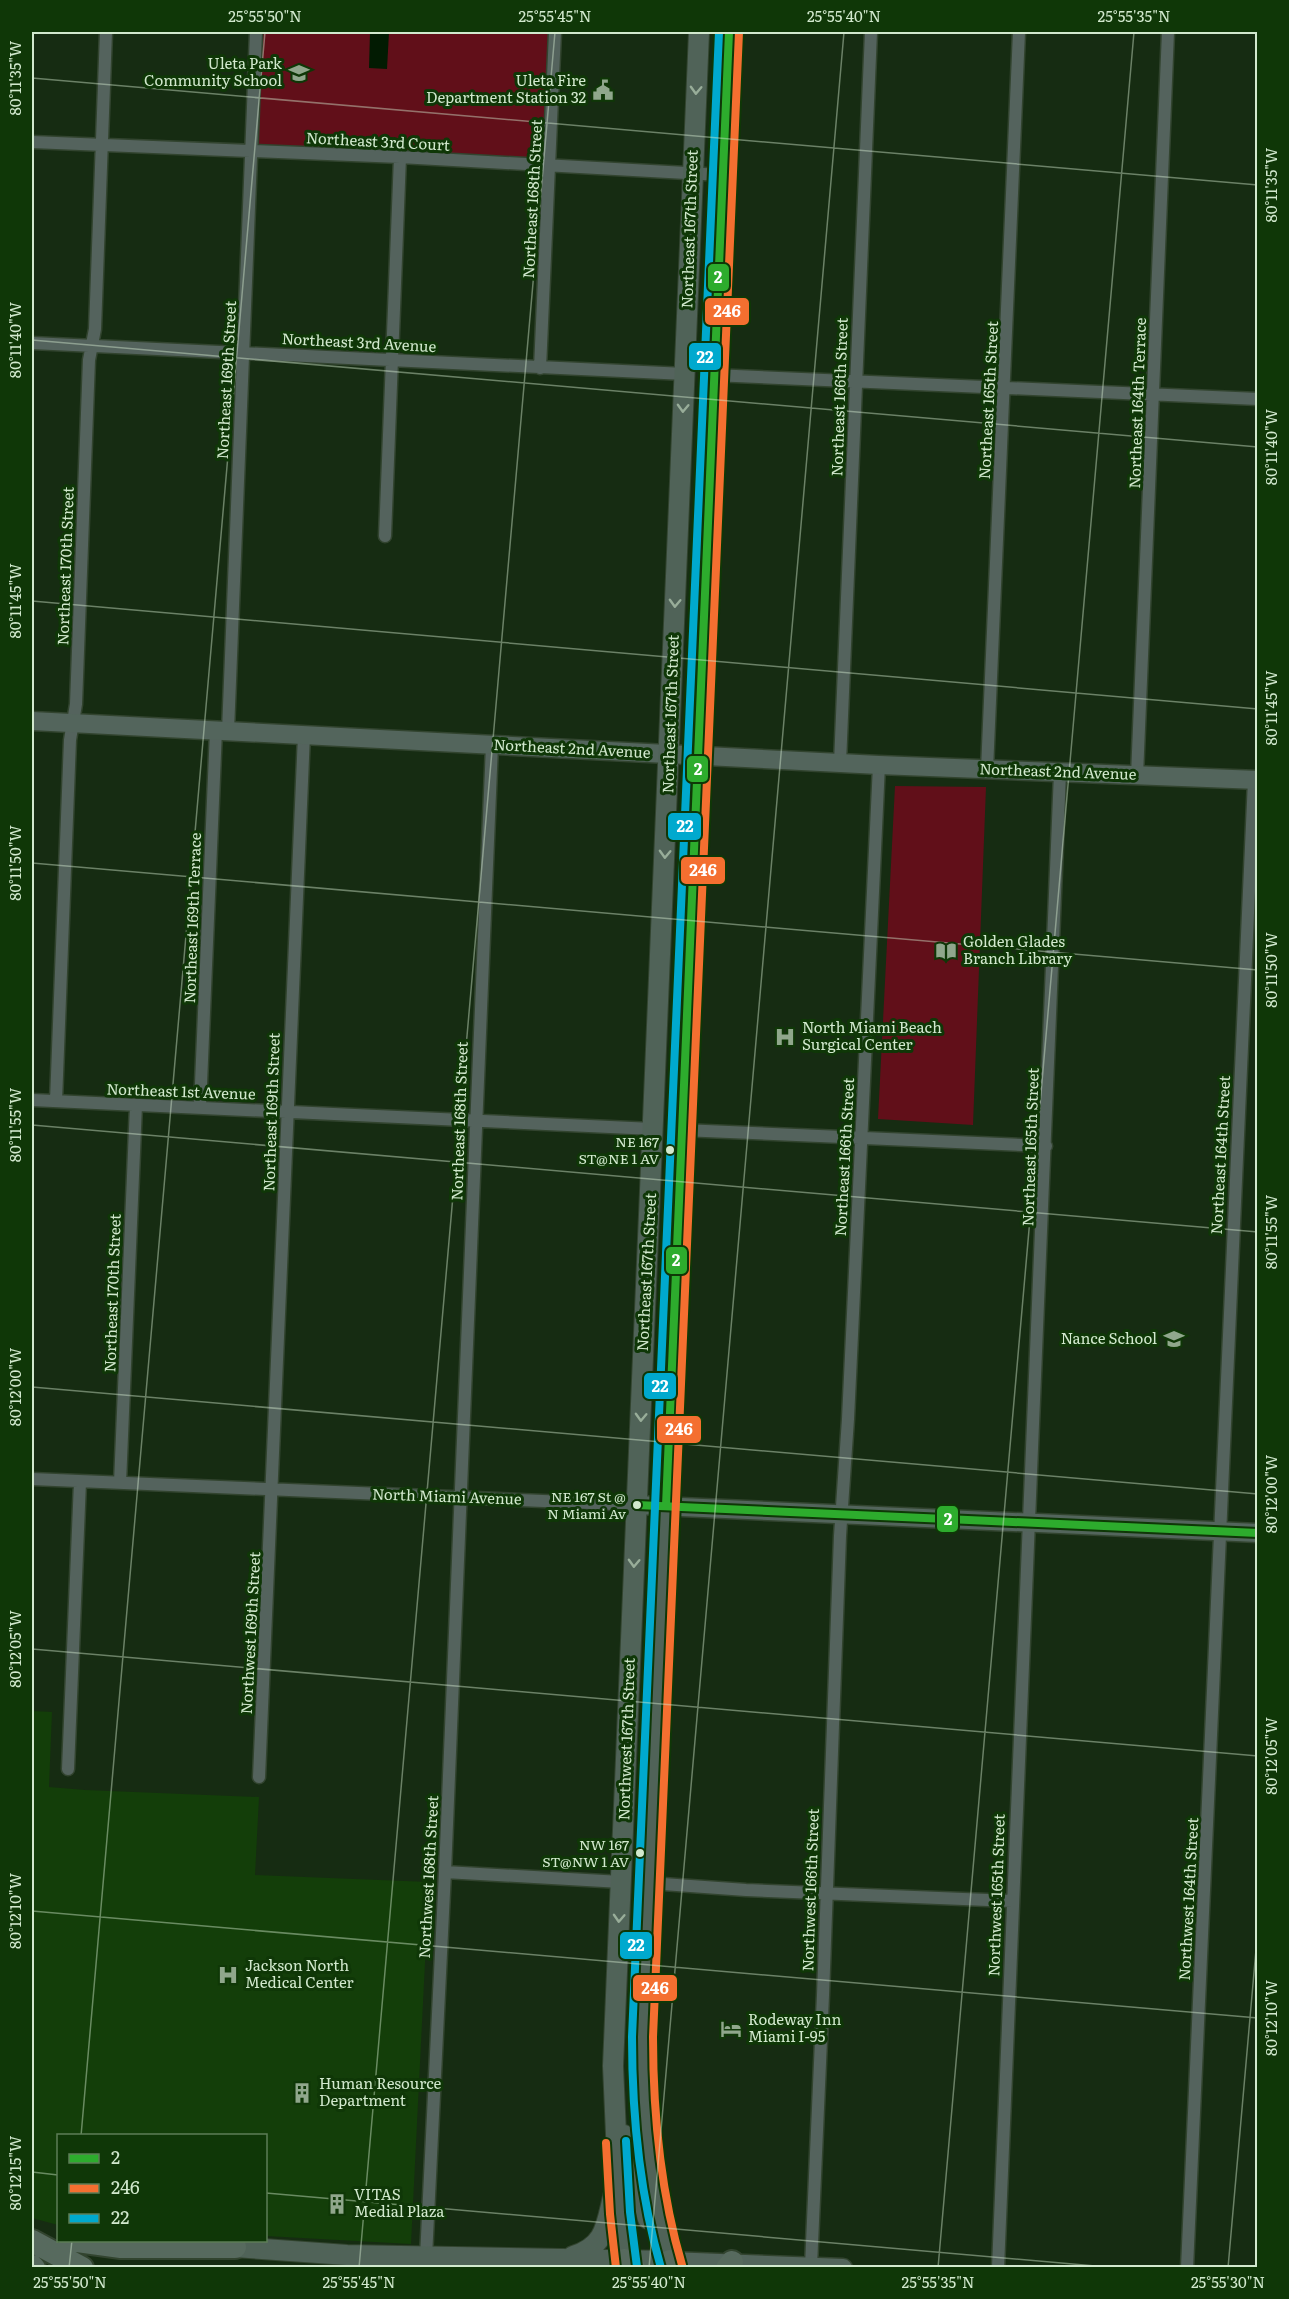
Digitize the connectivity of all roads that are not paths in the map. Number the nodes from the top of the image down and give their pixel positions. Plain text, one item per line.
1 (106, 32) edge
2 (256, 32) edge
3 (555, 32) edge
4 (699, 32) edge
5 (871, 32) edge
6 (1019, 32) edge
7 (1168, 32) edge
8 (726, 37) edge
9 (32, 142) edge
10 (101, 144) junction
11 (252, 150) junction
12 (399, 157) junction
13 (549, 166) junction
14 (693, 173) junction
15 (722, 175) junction
16 (686, 329) junction
17 (32, 343) edge
18 (92, 346) junction
19 (243, 353) junction
20 (393, 360) junction
21 (540, 368) junction
22 (685, 374) junction
23 (713, 375) junction
24 (856, 382) junction
25 (1005, 388) junction
26 (1153, 394) junction
27 (1257, 399) edge
28 (711, 432) junction
29 (385, 536) dead end
30 (32, 721) edge
31 (73, 723) junction
32 (222, 730) junction
33 (304, 735) junction
34 (492, 745) junction
35 (669, 754) junction
36 (698, 755) junction
37 (840, 763) junction
38 (879, 765) junction
39 (987, 770) junction
40 (1060, 772) junction
41 (1137, 776) junction
42 (1256, 780) edge
43 (655, 1082) junction
44 (32, 1100) edge
45 (56, 1101) junction
46 (136, 1105) junction
47 (200, 1107) junction
48 (287, 1111) junction
49 (475, 1120) junction
50 (653, 1129) junction
51 (682, 1130) junction
52 (861, 1137) junction
53 (1046, 1146) junction
54 (680, 1169) junction
55 (32, 1479) edge
56 (80, 1482) junction
57 (120, 1483) junction
58 (272, 1490) junction
59 (459, 1498) junction
60 (637, 1505) junction
61 (666, 1506) junction
62 (842, 1514) junction
63 (1028, 1523) junction
64 (1219, 1532) junction
65 (1257, 1533) edge
66 (68, 1769) dead end
67 (259, 1777) dead end
68 (622, 1839) junction
69 (445, 1872) junction
70 (621, 1882) junction
71 (649, 1883) junction
72 (826, 1892) junction
73 (1012, 1901) junction
74 (614, 2096) junction
75 (618, 2179) junction
76 (32, 2229) edge
77 (57, 2238) edge
78 (32, 2241) edge
79 (78, 2242) edge
80 (235, 2247) joint
81 (426, 2257) junction
82 (567, 2258) junction
83 (671, 2264) edge
84 (729, 2265) edge
85 (627, 2266) edge
86 (811, 2266) junction
87 (82, 2268) edge
88 (843, 2268) edge
89 (998, 2268) edge
90 (1187, 2268) edge

1 - 10 street, Northeast 170th Street
2 - 11 street, Northeast 169th Street
3 - 13 street, Northeast 168th Street
4 -> 14 main road, Northeast 167th Street
5 - 24 street, Northeast 166th Street
6 - 25 street, Northeast 165th Street
7 - 26 street, Northeast 164th Terrace
8 - 15 main road, Northeast 167th Street
9 - 10 street, Northeast 3rd Court
10 - 11 street, Northeast 3rd Court
10 - 18 street, Northeast 170th Street
11 - 12 street, Northeast 3rd Court
11 - 19 street, Northeast 169th Street
12 - 13 street, Northeast 3rd Court
12 - 20 street
13 - 14 street, Northeast 3rd Court
13 - 21 street, Northeast 168th Street
14 - 15 street, Northeast 3rd Court
14 - 16 main road, Northeast 167th Street
15 - 23 main road, Northeast 167th Street
16 - 22 main road, Northeast 167th Street
16 - 23 main road
17 - 18 street, Northeast 3rd Avenue
18 - 19 street, Northeast 3rd Avenue
18 - 31 street, Northeast 170th Street
19 - 20 street, Northeast 3rd Avenue
19 - 32 street, Northeast 169th Street
20 - 21 street, Northeast 3rd Avenue
20 - 29 street
21 - 22 street, Northeast 3rd Avenue
22 - 28 main road
22 -> 35 main road, Northeast 167th Street
23 - 24 street
23 - 28 main road, Northeast 167th Street
24 - 25 street
24 - 37 street, Northeast 166th Street
25 - 26 street
25 - 39 street, Northeast 165th Street
26 - 27 street
26 - 41 street, Northeast 164th Terrace
28 - 36 main road, Northeast 167th Street
30 - 31 street, Northeast 2nd Avenue
31 - 32 street, Northeast 2nd Avenue
31 - 45 street, Northeast 170th Street
32 - 33 street, Northeast 2nd Avenue
32 - 47 street, Northeast 169th Terrace
33 - 34 street, Northeast 2nd Avenue
33 - 48 street, Northeast 169th Street
34 - 35 street, Northeast 2nd Avenue
34 - 49 street, Northeast 168th Street
35 - 36 street, Northeast 2nd Avenue
35 -> 43 main road, Northeast 167th Street
36 - 37 street, Northeast 2nd Avenue
36 - 51 main road, Northeast 167th Street
37 - 38 street, Northeast 2nd Avenue
38 - 39 street, Northeast 2nd Avenue
38 - 52 street, Northeast 166th Street
39 - 40 street, Northeast 2nd Avenue
40 - 41 street, Northeast 2nd Avenue
40 - 53 street, Northeast 165th Street
41 - 42 street, Northeast 2nd Avenue
42 - 64 street, Northeast 164th Street
43 - 50 main road, Northeast 167th Street
43 - 51 main road
44 - 45 street, Northeast 1st Avenue
45 - 46 street, Northeast 1st Avenue
46 - 47 street, Northeast 1st Avenue
46 - 57 street, Northeast 170th Street
47 - 48 street, Northeast 1st Avenue
48 - 49 street, Northeast 1st Avenue
48 - 58 street, Northeast 169th Street
49 - 50 street, Northeast 1st Avenue
49 - 59 street, Northeast 168th Street
50 - 54 main road
50 -> 60 main road, Northeast 167th Street
51 - 52 street
51 - 54 main road, Northeast 167th Street
52 - 53 street
52 - 62 street, Northeast 166th Street
53 - 63 street, Northeast 165th Street
54 - 61 main road, Northeast 167th Street
55 - 56 street, North Miami Avenue
56 - 57 street, North Miami Avenue
56 - 66 street
57 - 58 street, North Miami Avenue
58 - 59 street, North Miami Avenue
58 - 67 street, Northwest 169th Street
59 - 60 street, North Miami Avenue
59 - 69 street, Northwest 168th Street
60 - 61 street, North Miami Avenue
60 -> 68 main road, Northwest 167th Street
61 - 62 street, North Miami Avenue
61 - 71 main road, Northwest 167th Street
62 - 63 street, North Miami Avenue
62 - 72 street, Northwest 166th Street
63 - 64 street, North Miami Avenue
63 - 73 street, Northwest 165th Street
64 - 65 street, North Miami Avenue
64 - 90 street, Northwest 164th Street
68 - 70 main road, Northwest 167th Street
68 - 71 main road
69 - 70 street
69 - 81 street, Northwest 168th Street
70 -> 74 main road, Northwest 167th Street
71 - 72 street
71 - 83 main road, Northwest 167th Street
72 - 73 street
72 - 86 street, Northwest 166th Street
73 - 89 street, Northwest 165th Street
74 - 75 main road, Northwest 167th Street
74 - 83 main road
75 - 82 main road
75 - 85 main road, Northwest 167th Street
76 - 77 highway
78 - 87 highway
79 - 80 highway
80 - 81 main road
81 - 82 main road
82 - 85 main road
83 - 84 street
83 - 85 main road
84 - 86 street
86 - 88 street

